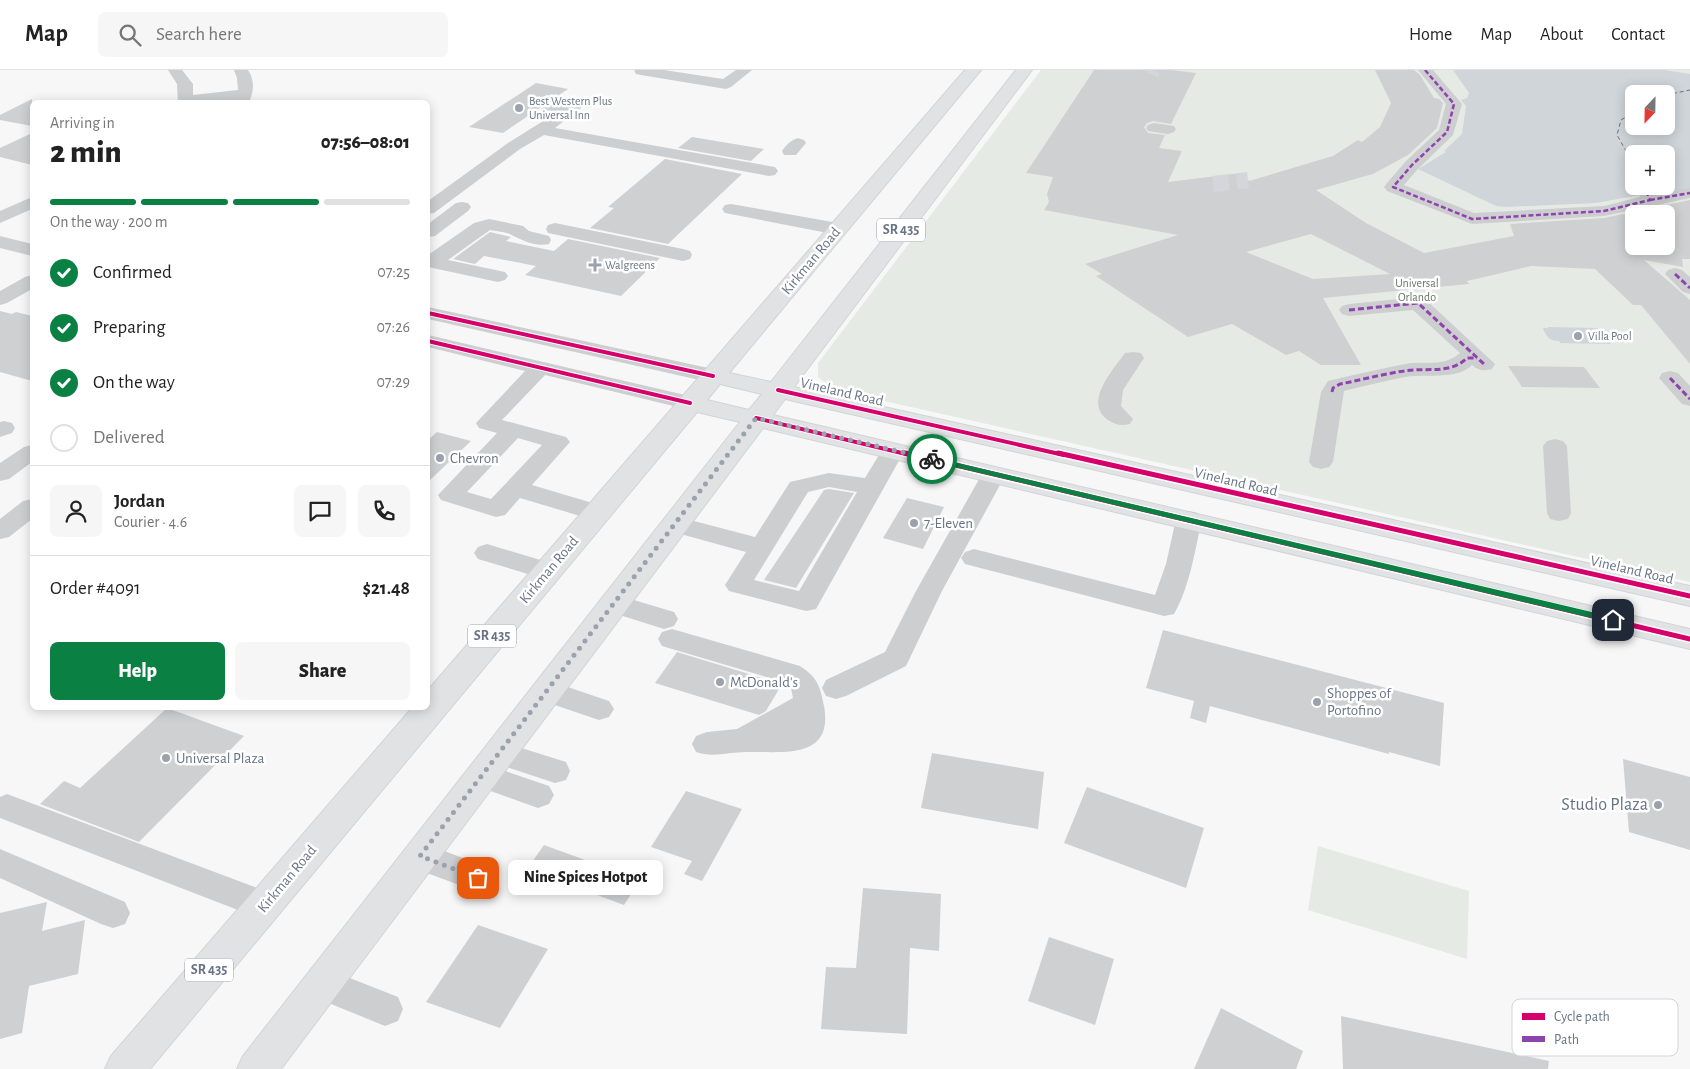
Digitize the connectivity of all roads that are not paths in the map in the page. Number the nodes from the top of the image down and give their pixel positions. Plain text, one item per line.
1 (175, 70) edge
2 (241, 70) edge
3 (745, 70) edge
4 (973, 70) edge
5 (1024, 70) edge
6 (1425, 70) edge
7 (641, 71) edge
8 (243, 98) edge
9 (186, 100) edge
10 (205, 100) edge
11 (769, 171) dead end
12 (1675, 193) edge
13 (1690, 193) edge
14 (1643, 195) edge
15 (30, 203) edge
16 (462, 206) dead end
17 (430, 208) edge
18 (731, 209) dead end
19 (0, 218) edge
20 (0, 225) edge
21 (838, 229) junction
22 (430, 230) edge
23 (30, 232) edge
24 (0, 242) edge
25 (28, 245) edge
26 (683, 255) dead end
27 (430, 262) edge
28 (1675, 274) dead end
29 (498, 276) dead end
30 (30, 282) edge
31 (1690, 288) edge
32 (5, 296) edge
33 (30, 299) edge
34 (1349, 310) dead end
35 (430, 313) edge
36 (430, 321) edge
37 (465, 321) junction
38 (430, 341) edge
39 (1133, 358) dead end
40 (540, 368) junction
41 (713, 376) junction
42 (1670, 378) dead end
43 (778, 390) junction
44 (1690, 400) edge
45 (690, 403) junction
46 (756, 418) junction
47 (1122, 418) dead end
48 (514, 430) junction
49 (1555, 446) dead end
50 (893, 450) junction
51 (30, 453) edge
52 (1321, 462) dead end
53 (0, 474) edge
54 (994, 474) junction
55 (873, 487) junction
56 (515, 488) junction
57 (30, 508) edge
58 (597, 513) junction
59 (1559, 513) dead end
60 (1189, 519) junction
61 (675, 524) junction
62 (1365, 524) junction
63 (0, 531) edge
64 (760, 547) junction
65 (487, 553) dead end
66 (974, 558) dead end
67 (548, 571) junction
68 (1690, 596) edge
69 (614, 603) junction
70 (1690, 639) edge
71 (836, 688) dead end
72 (546, 692) junction
73 (599, 709) dead end
74 (706, 744) dead end
75 (491, 764) junction
76 (546, 783) dead end
77 (7, 806) dead end
78 (420, 856) junction
79 (0, 863) edge
80 (478, 878) dead end
81 (264, 906) junction
82 (113, 913) dead end
83 (322, 983) junction
84 (385, 1009) dead end
85 (125, 1069) edge
86 (256, 1069) edge

1 - 9 street
2 - 8 street
3 - 7 street
4 - 21 main road, Kirkman Road / SR 435
5 - 43 main road, SR 435
6 - 14 street
8 - 10 street
11 - 17 street
12 - 13 street
15 - 19 street
16 - 22 street
18 - 21 street
20 - 23 street
21 - 41 main road, Kirkman Road / SR 435
24 - 25 street
26 - 27 street
27 - 29 street
28 - 31 street
30 - 32 street
32 - 33 street
34 - 52 street
35 - 37 street, Vineland Road
36 - 37 street
37 - 41 street, Vineland Road
38 - 40 street
39 - 47 street
40 - 45 street
40 - 48 street
41 - 43 main road, Vineland Road
41 - 45 main road, Kirkman Road / SR 435
42 - 44 street
43 - 46 main road, SR 435
43 - 62 main road, Vineland Road
45 - 46 main road
45 - 58 main road, Kirkman Road / SR 435
46 - 50 main road
46 - 61 main road, SR 435
48 - 56 street
48 - 56 street
49 - 59 street
50 - 54 main road
50 - 55 street
51 - 53 street
54 - 60 main road
54 - 71 street
55 - 64 street
55 - 64 street
56 - 58 street
57 - 63 street
58 - 67 main road, Kirkman Road / SR 435
60 - 62 main road
60 - 66 street
60 - 70 main road
61 - 64 lane
61 - 69 main road, SR 435
62 - 68 main road, Vineland Road
65 - 67 street
67 - 81 main road, Kirkman Road / SR 435
69 - 72 main road, SR 435
69 - 74 street
72 - 73 street
72 - 75 main road, SR 435
75 - 76 street
75 - 78 main road, SR 435
77 - 81 street
78 - 80 street
78 - 83 main road, SR 435
79 - 82 street
81 - 85 main road, Kirkman Road / SR 435
83 - 84 street
83 - 86 main road, SR 435

